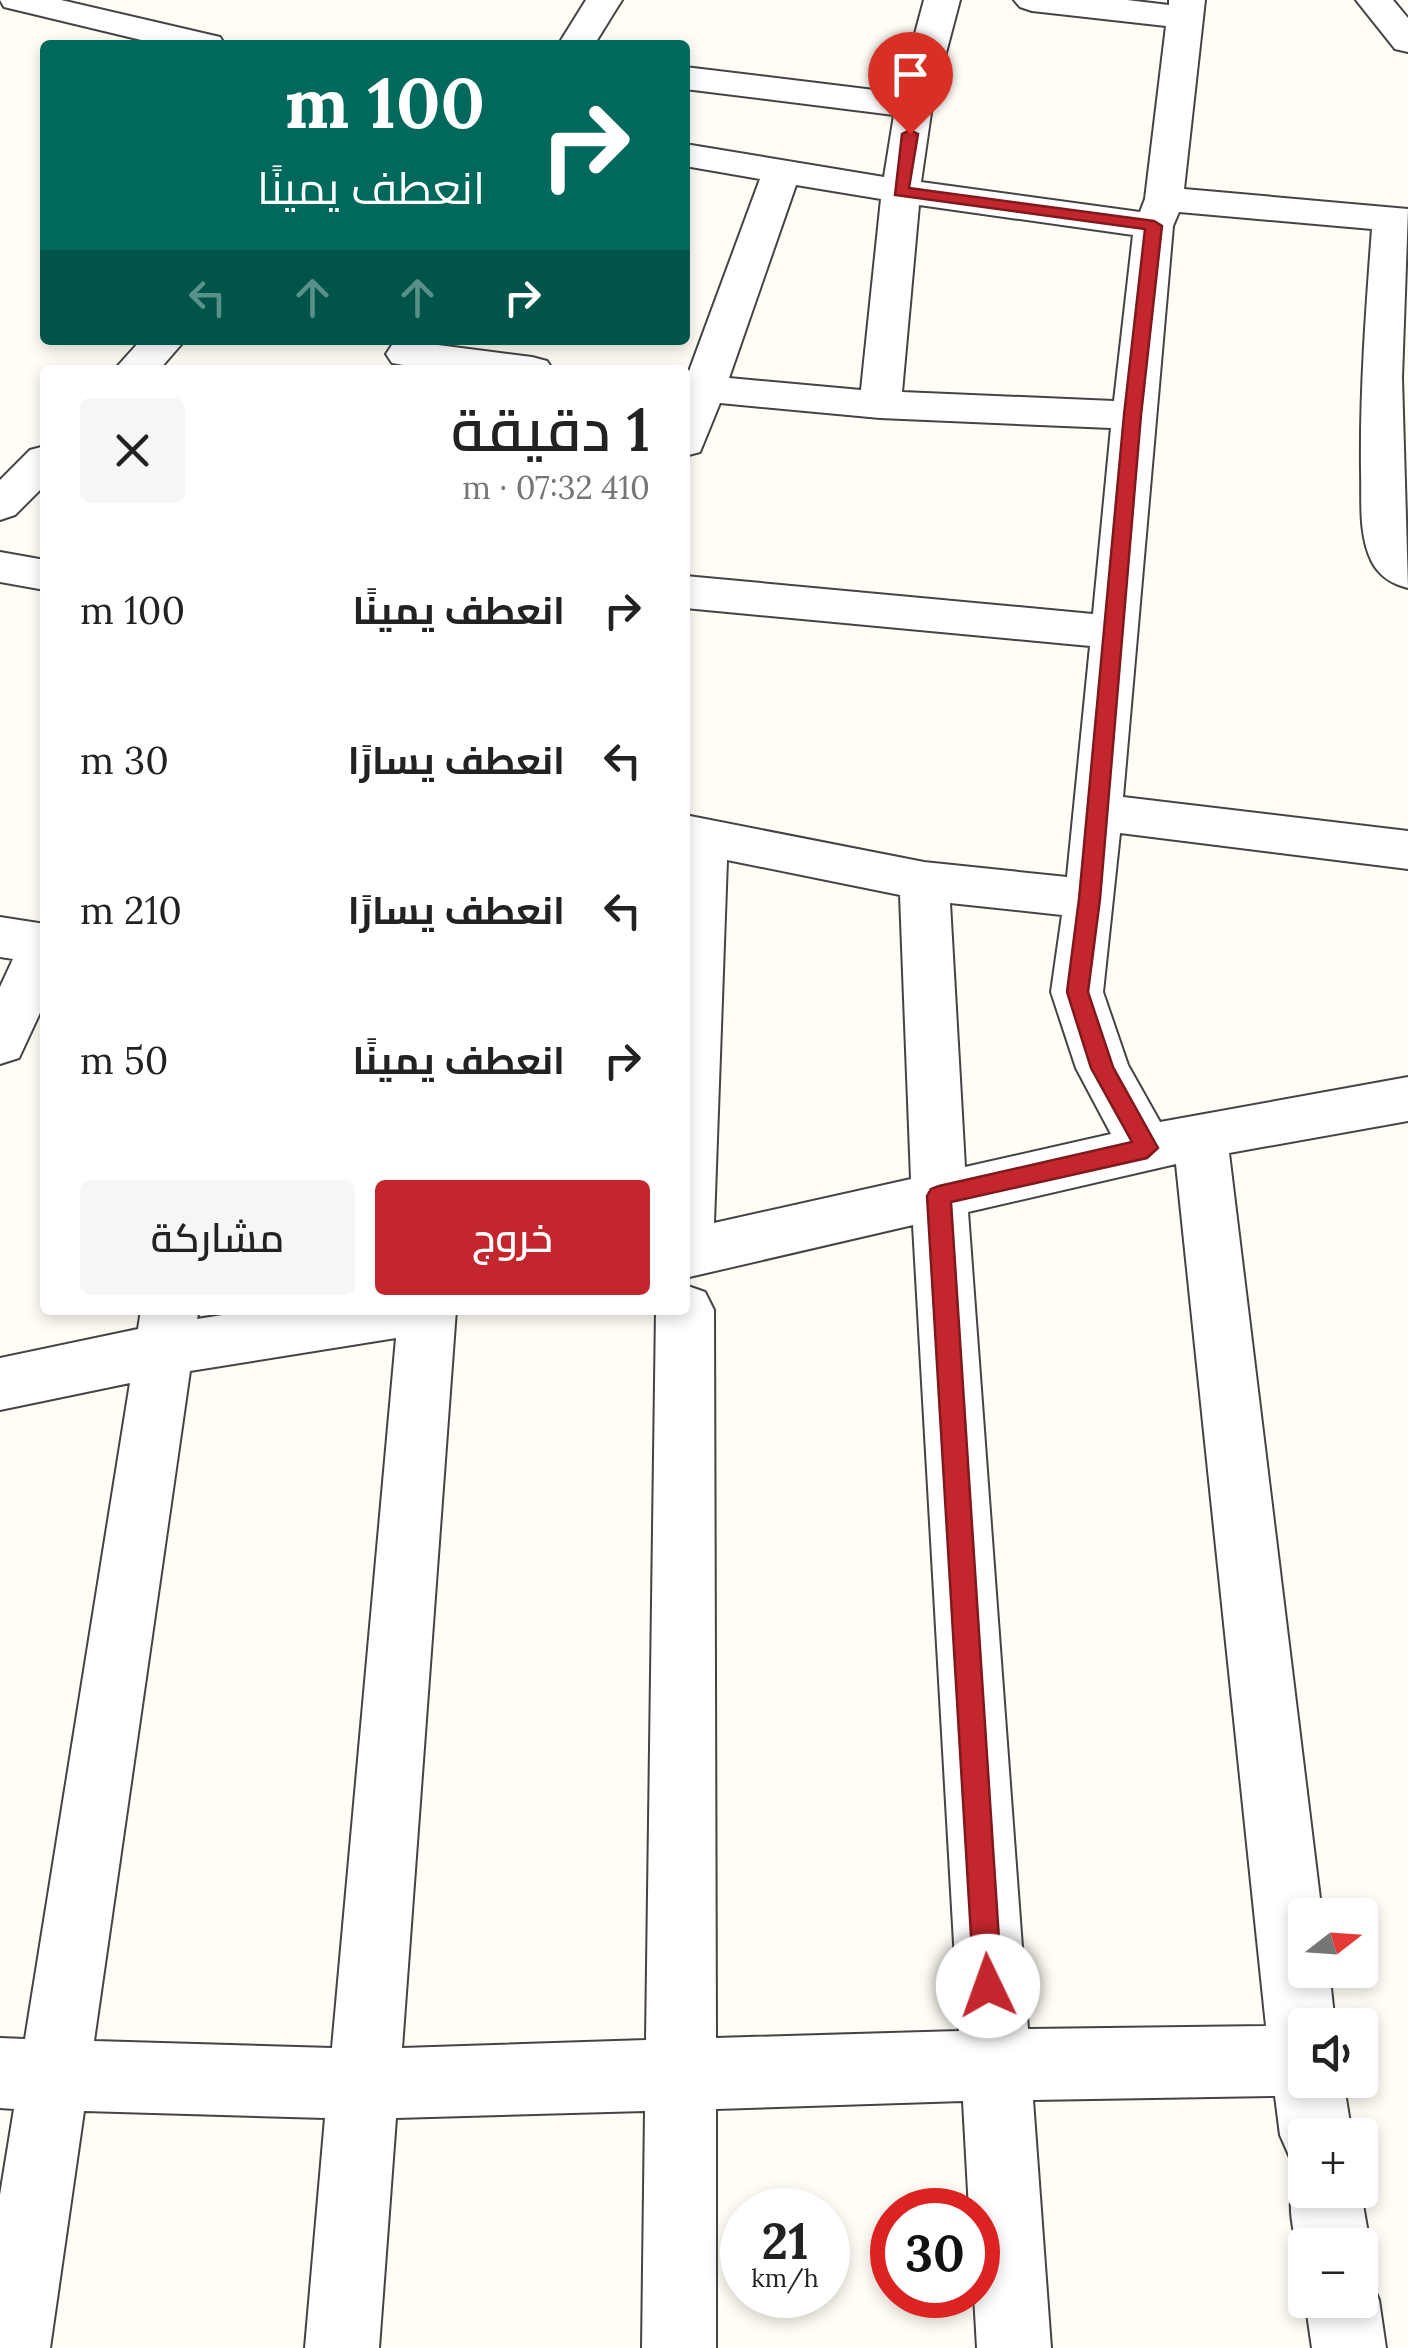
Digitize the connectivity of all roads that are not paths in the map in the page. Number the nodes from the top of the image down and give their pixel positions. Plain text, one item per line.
1 (16, 0) edge
2 (942, 0) edge
3 (1032, 0) edge
4 (1374, 0) edge
5 (600, 1) edge
6 (1185, 8) edge
7 (199, 40) edge
8 (579, 40) edge
9 (1408, 41) edge
10 (690, 79) edge
11 (914, 106) junction
12 (690, 155) edge
13 (781, 172) junction
14 (901, 192) junction
15 (1159, 212) junction
16 (1400, 220) edge
17 (160, 345) edge
18 (406, 354) edge
19 (140, 365) edge
20 (464, 365) edge
21 (694, 388) edge
22 (880, 405) junction
23 (1132, 415) junction
24 (40, 465) edge
25 (0, 505) edge
26 (1408, 573) edge
27 (690, 592) edge
28 (1116, 632) junction
29 (1098, 812) junction
30 (694, 835) edge
31 (1408, 850) edge
32 (924, 881) junction
33 (1090, 899) junction
34 (0, 937) edge
35 (40, 943) edge
36 (40, 955) edge
37 (690, 1020) edge
38 (0, 1043) edge
39 (1408, 1099) edge
40 (1174, 1142) junction
41 (939, 1196) junction
42 (690, 1251) edge
43 (350, 1315) edge
44 (428, 1315) edge
45 (685, 1315) edge
46 (166, 1330) edge
47 (0, 1384) edge
48 (1297, 2008) edge
49 (1288, 2062) edge
50 (993, 2065) junction
51 (27, 2073) edge
52 (682, 2074) junction
53 (365, 2084) junction
54 (1345, 2318) edge
55 (13, 2348) edge
56 (342, 2348) edge
57 (679, 2348) edge
58 (1014, 2348) edge
59 (1349, 2348) edge

1 - 7 street
2 - 11 street
3 - 6 street
4 - 9 street
5 - 8 street
6 - 15 street
10 - 11 street
11 - 14 street
12 - 13 street
13 - 14 street
13 - 21 street
14 - 15 street
14 - 22 street
15 - 16 street
15 - 23 street
16 - 26 street
17 - 19 street
18 - 20 street
21 - 22 street
22 - 23 street
23 - 28 street
24 - 25 street
27 - 28 street
28 - 29 street
29 - 31 street
29 - 33 street
30 - 32 street
30 - 37 street
32 - 33 street
32 - 41 street
33 - 40 street
34 - 35 street
36 - 38 street
39 - 40 street
40 - 41 street
40 - 48 street
41 - 42 street
41 - 50 street
43 - 46 street
44 - 53 street
45 - 52 street
46 - 47 street
46 - 51 street
49 - 50 street
50 - 52 street
50 - 58 street
51 - 53 street
51 - 55 street
52 - 53 street
52 - 57 street
53 - 56 street
54 - 59 street

